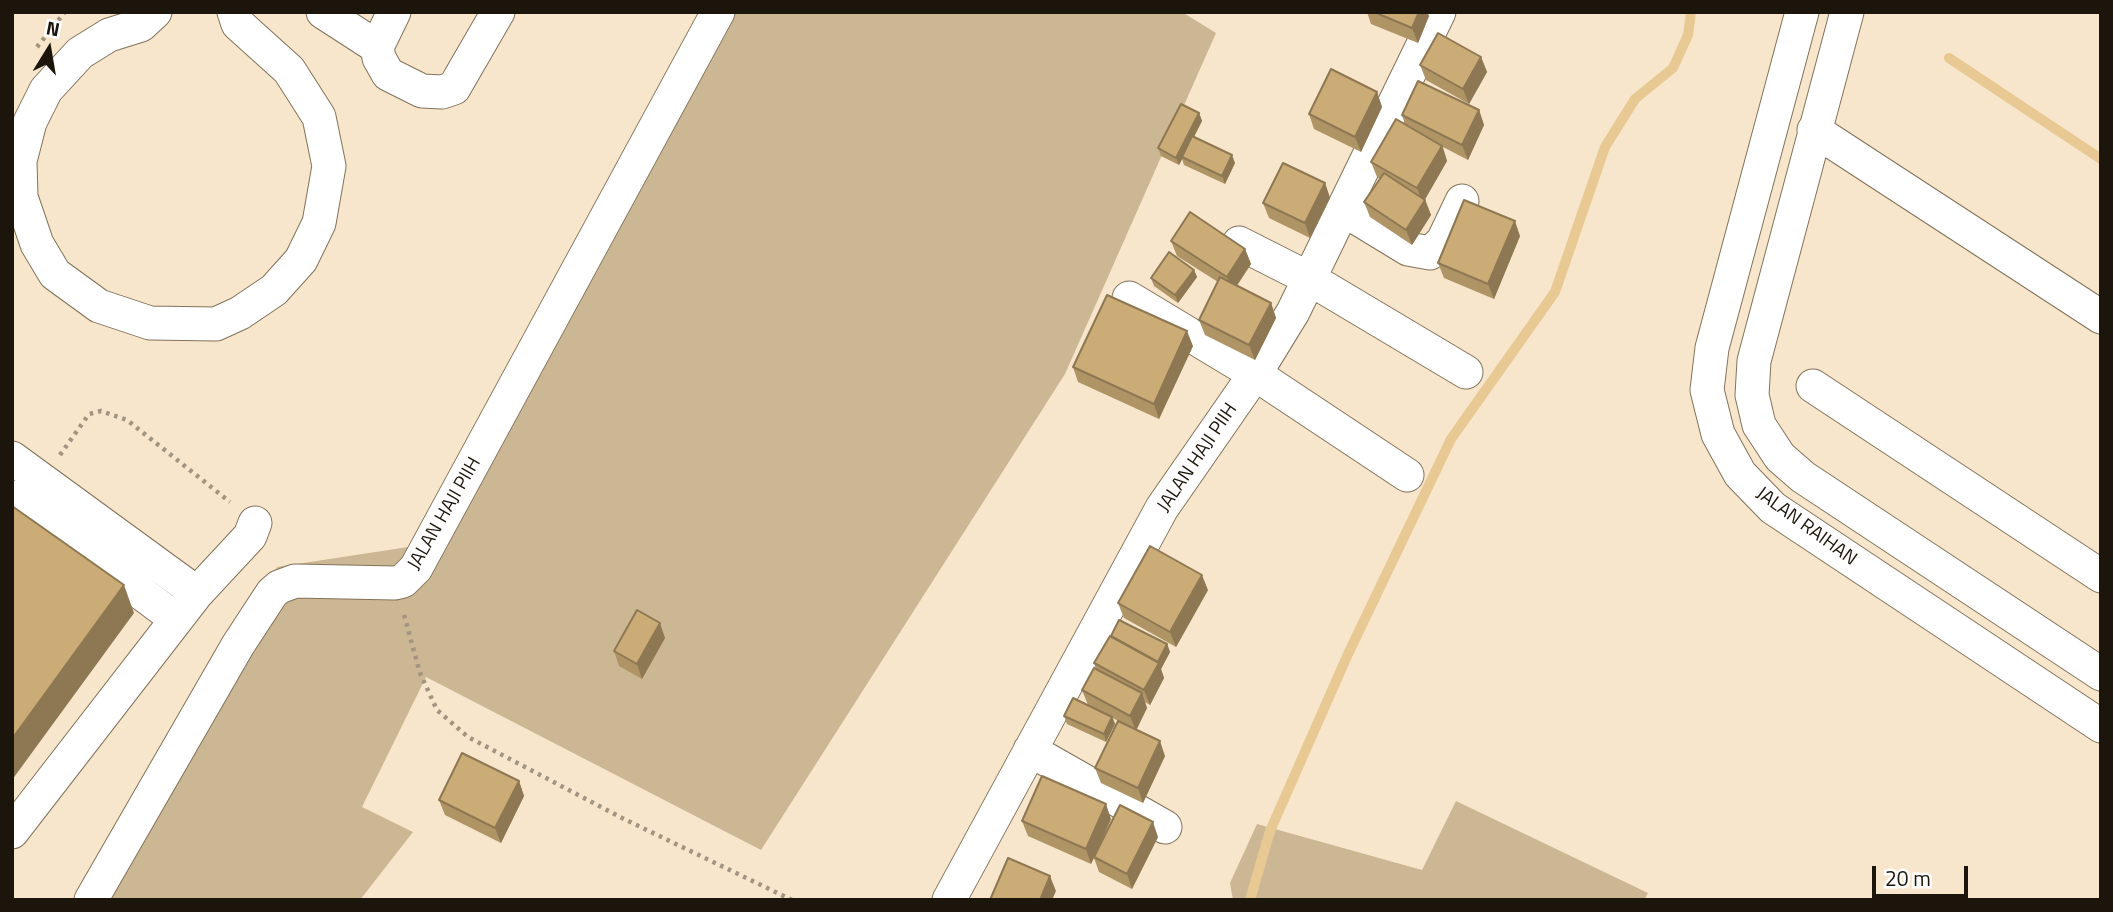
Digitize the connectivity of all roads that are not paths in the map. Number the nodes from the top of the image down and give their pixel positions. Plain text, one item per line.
1 (155, 12) edge
2 (234, 12) edge
3 (323, 12) edge
4 (394, 12) edge
5 (498, 12) edge
6 (718, 12) edge
7 (1440, 12) edge
8 (1802, 12) edge
9 (1847, 12) edge
10 (377, 47) junction
11 (1814, 130) junction
12 (1462, 201) edge
13 (1344, 210) junction
14 (1747, 216) junction
15 (1788, 228) junction
16 (1239, 243) edge
17 (1310, 279) junction
18 (1129, 298) dead end
19 (2101, 317) edge
20 (1466, 372) dead end
21 (1255, 374) junction
22 (1813, 386) dead end
23 (1407, 475) dead end
24 (23, 481) edge
25 (255, 523) road end
26 (1898, 541) junction
27 (1875, 576) junction
28 (2101, 576) edge
29 (197, 593) junction
30 (176, 619) junction
31 (2101, 674) edge
32 (2101, 726) edge
33 (1030, 750) junction
34 (1165, 827) dead end
35 (12, 832) edge
36 (91, 900) edge
37 (949, 900) edge

1 - 2 street
3 - 10 street
4 - 10 street
5 - 10 street
6 - 36 street, JALAN HAJI PIIH
7 - 13 street, JALAN HAJI PIIH
8 - 14 street, JALAN RAIHAN
9 - 11 street, JALAN RAIHAN
11 - 15 street, JALAN RAIHAN
11 - 19 street
12 - 13 street
13 - 17 street, JALAN HAJI PIIH
14 - 15 street
14 - 27 street, JALAN RAIHAN
15 - 26 street, JALAN RAIHAN
16 - 17 street
17 - 20 street
17 - 21 street, JALAN HAJI PIIH
18 - 21 street
21 - 23 street
21 - 33 street, JALAN HAJI PIIH
22 - 28 street
24 - 29 street
24 - 30 street
25 - 29 street
26 - 27 street
26 - 31 street, JALAN RAIHAN
27 - 32 street, JALAN RAIHAN
29 - 30 street
30 - 35 street
33 - 34 street
33 - 37 street, JALAN HAJI PIIH

